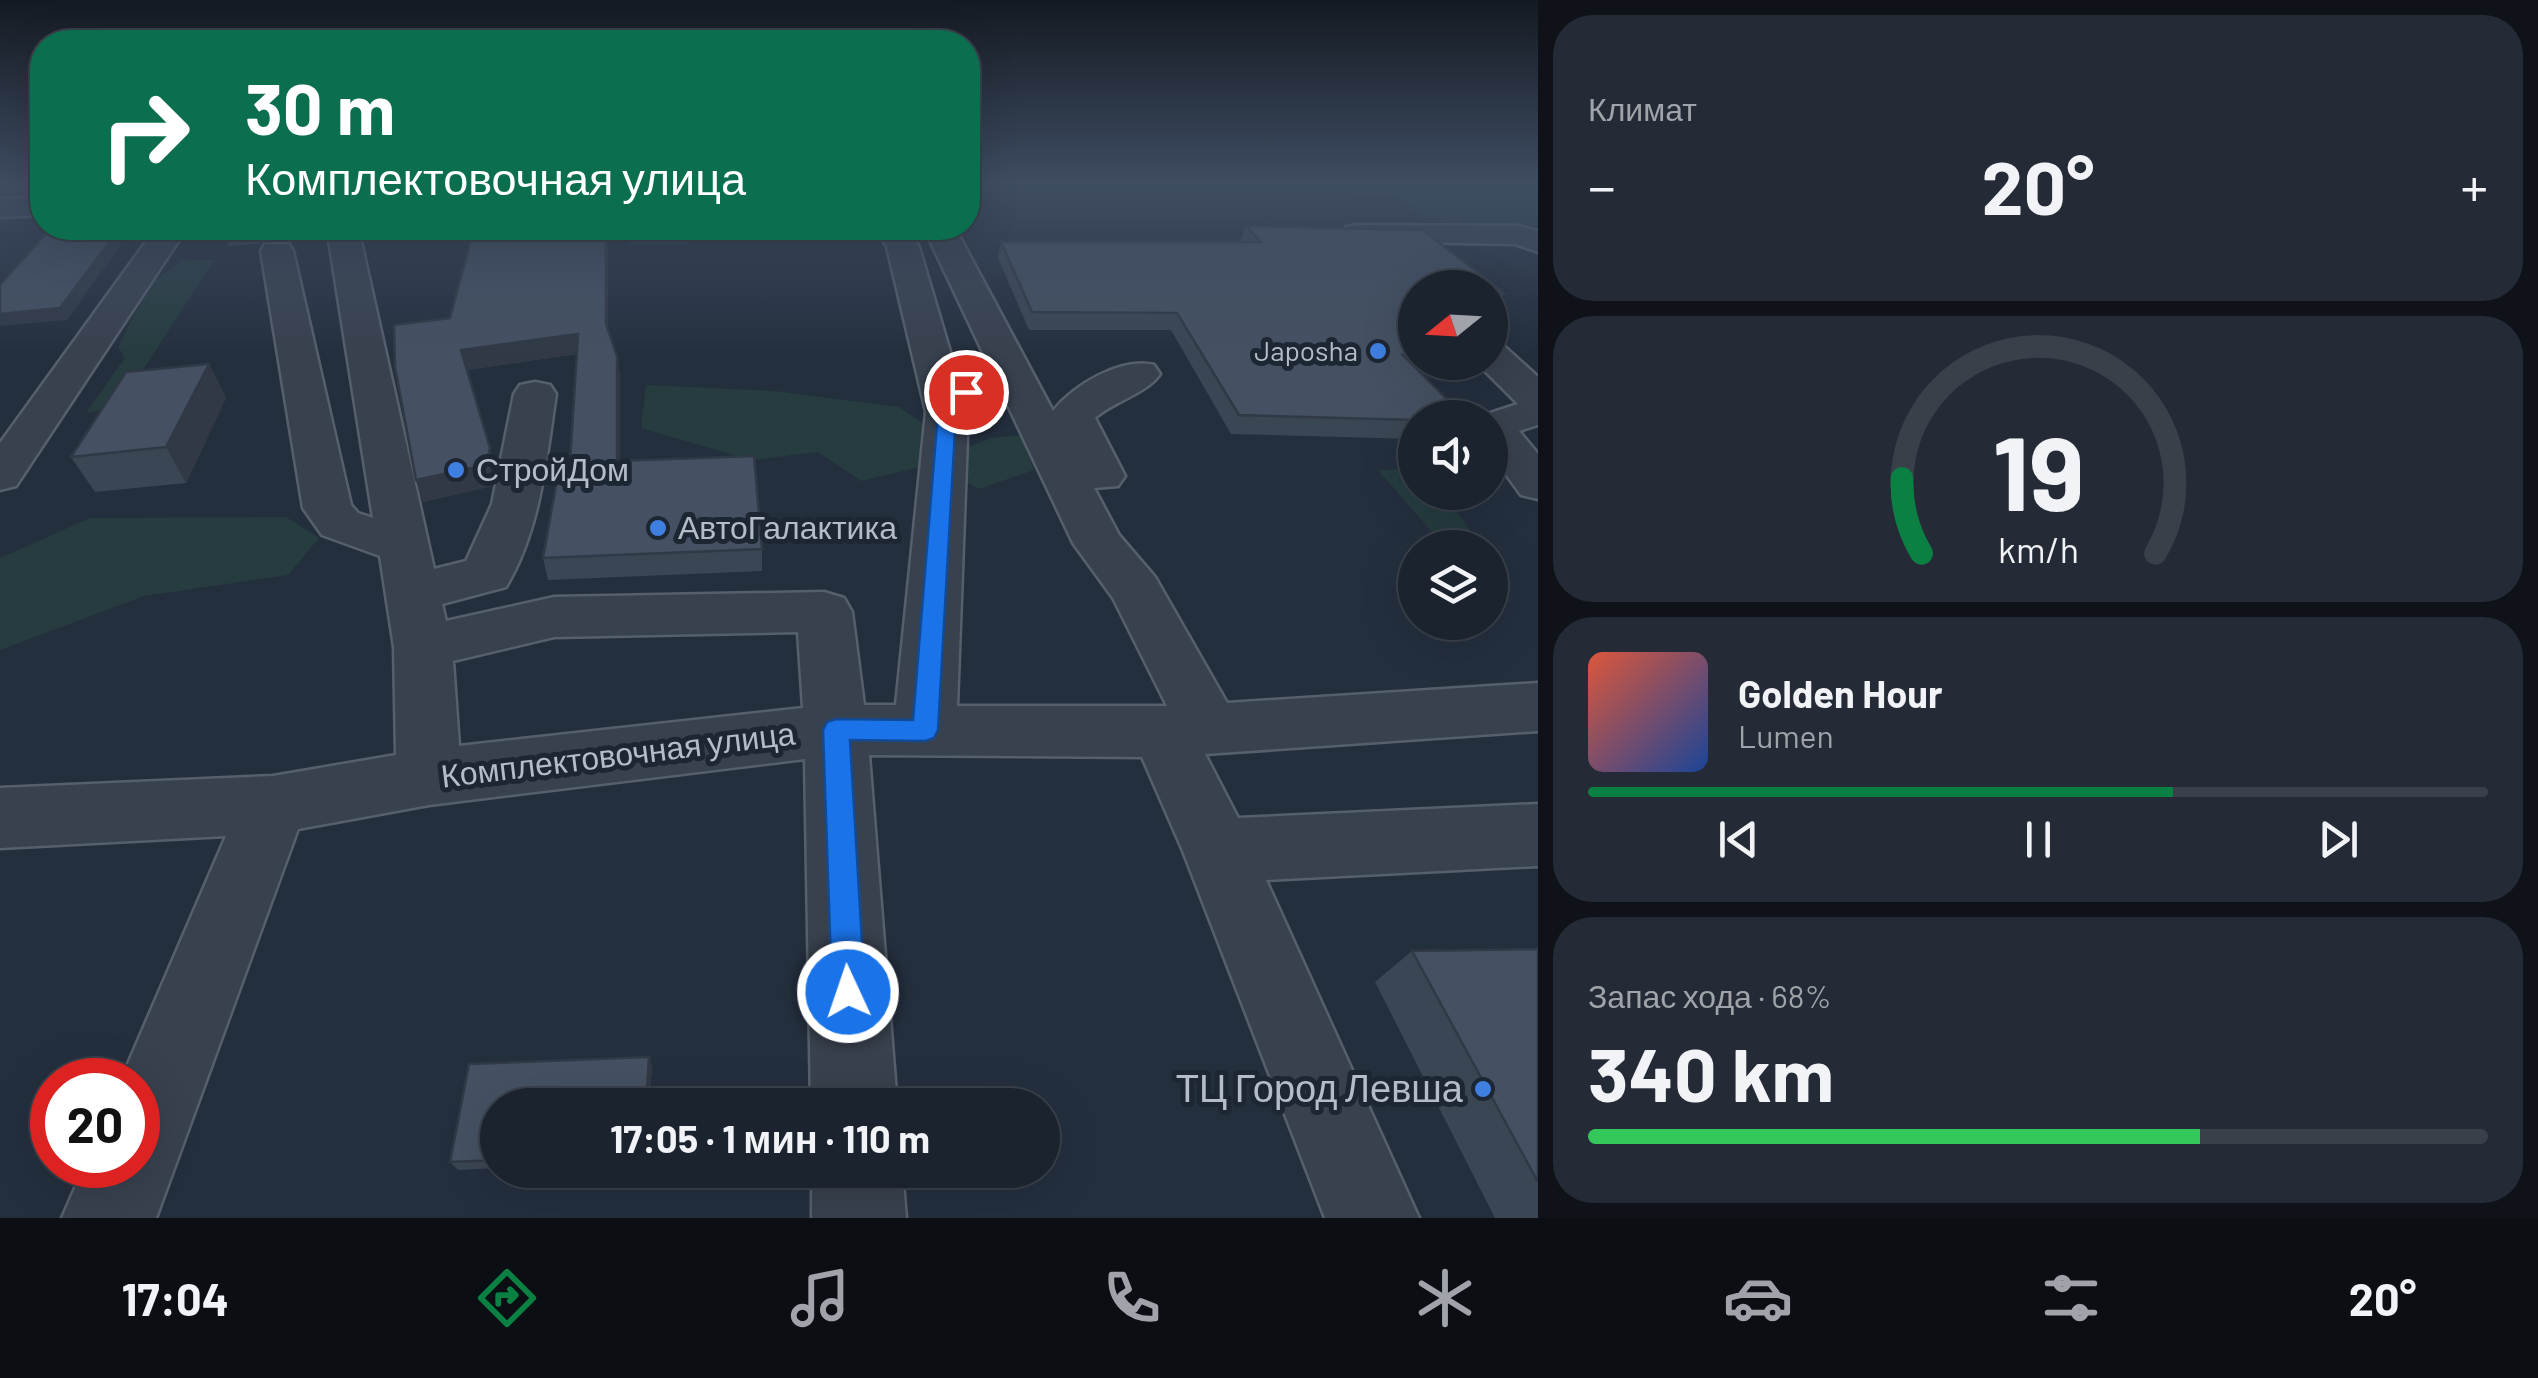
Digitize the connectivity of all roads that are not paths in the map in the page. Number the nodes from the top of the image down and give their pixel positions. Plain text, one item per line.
1 (162, 241) edge
2 (345, 241) edge
3 (899, 241) edge
4 (947, 241) edge
5 (277, 251) dead end
6 (1003, 352) junction
7 (1508, 371) edge
8 (1140, 374) dead end
9 (535, 394) dead end
10 (1538, 400) edge
11 (947, 412) junction
12 (1538, 412) edge
13 (0, 476) edge
14 (1538, 485) edge
15 (404, 546) junction
16 (1136, 590) junction
17 (413, 593) junction
18 (422, 647) junction
19 (1538, 707) edge
20 (836, 730) junction
21 (925, 730) junction
22 (1186, 731) junction
23 (430, 777) junction
24 (274, 805) junction
25 (0, 818) edge
26 (1538, 835) edge
27 (1218, 851) junction
28 (853, 1088) edge
29 (160, 1091) edge
30 (121, 1188) edge
31 (858, 1188) edge
32 (109, 1218) edge
33 (859, 1218) edge
34 (1372, 1218) edge

1 - 13 street
2 - 15 street
3 - 11 street
4 - 6 street
5 - 15 street
6 - 11 street
6 - 16 street
7 - 10 street
8 - 16 street
9 - 17 street
11 - 21 street
12 - 14 street
15 - 17 street
16 - 22 street
17 - 18 street
18 - 20 street
18 - 23 street
19 - 22 street, Комплектовочная улица
20 - 21 street, Комплектовочная улица
20 - 23 street, Комплектовочная улица
20 - 28 street
21 - 22 street, Комплектовочная улица
22 - 27 street
23 - 24 street, Комплектовочная улица
24 - 25 street, Комплектовочная улица
24 - 29 street
26 - 27 street
27 - 34 street
30 - 32 street
31 - 33 street

